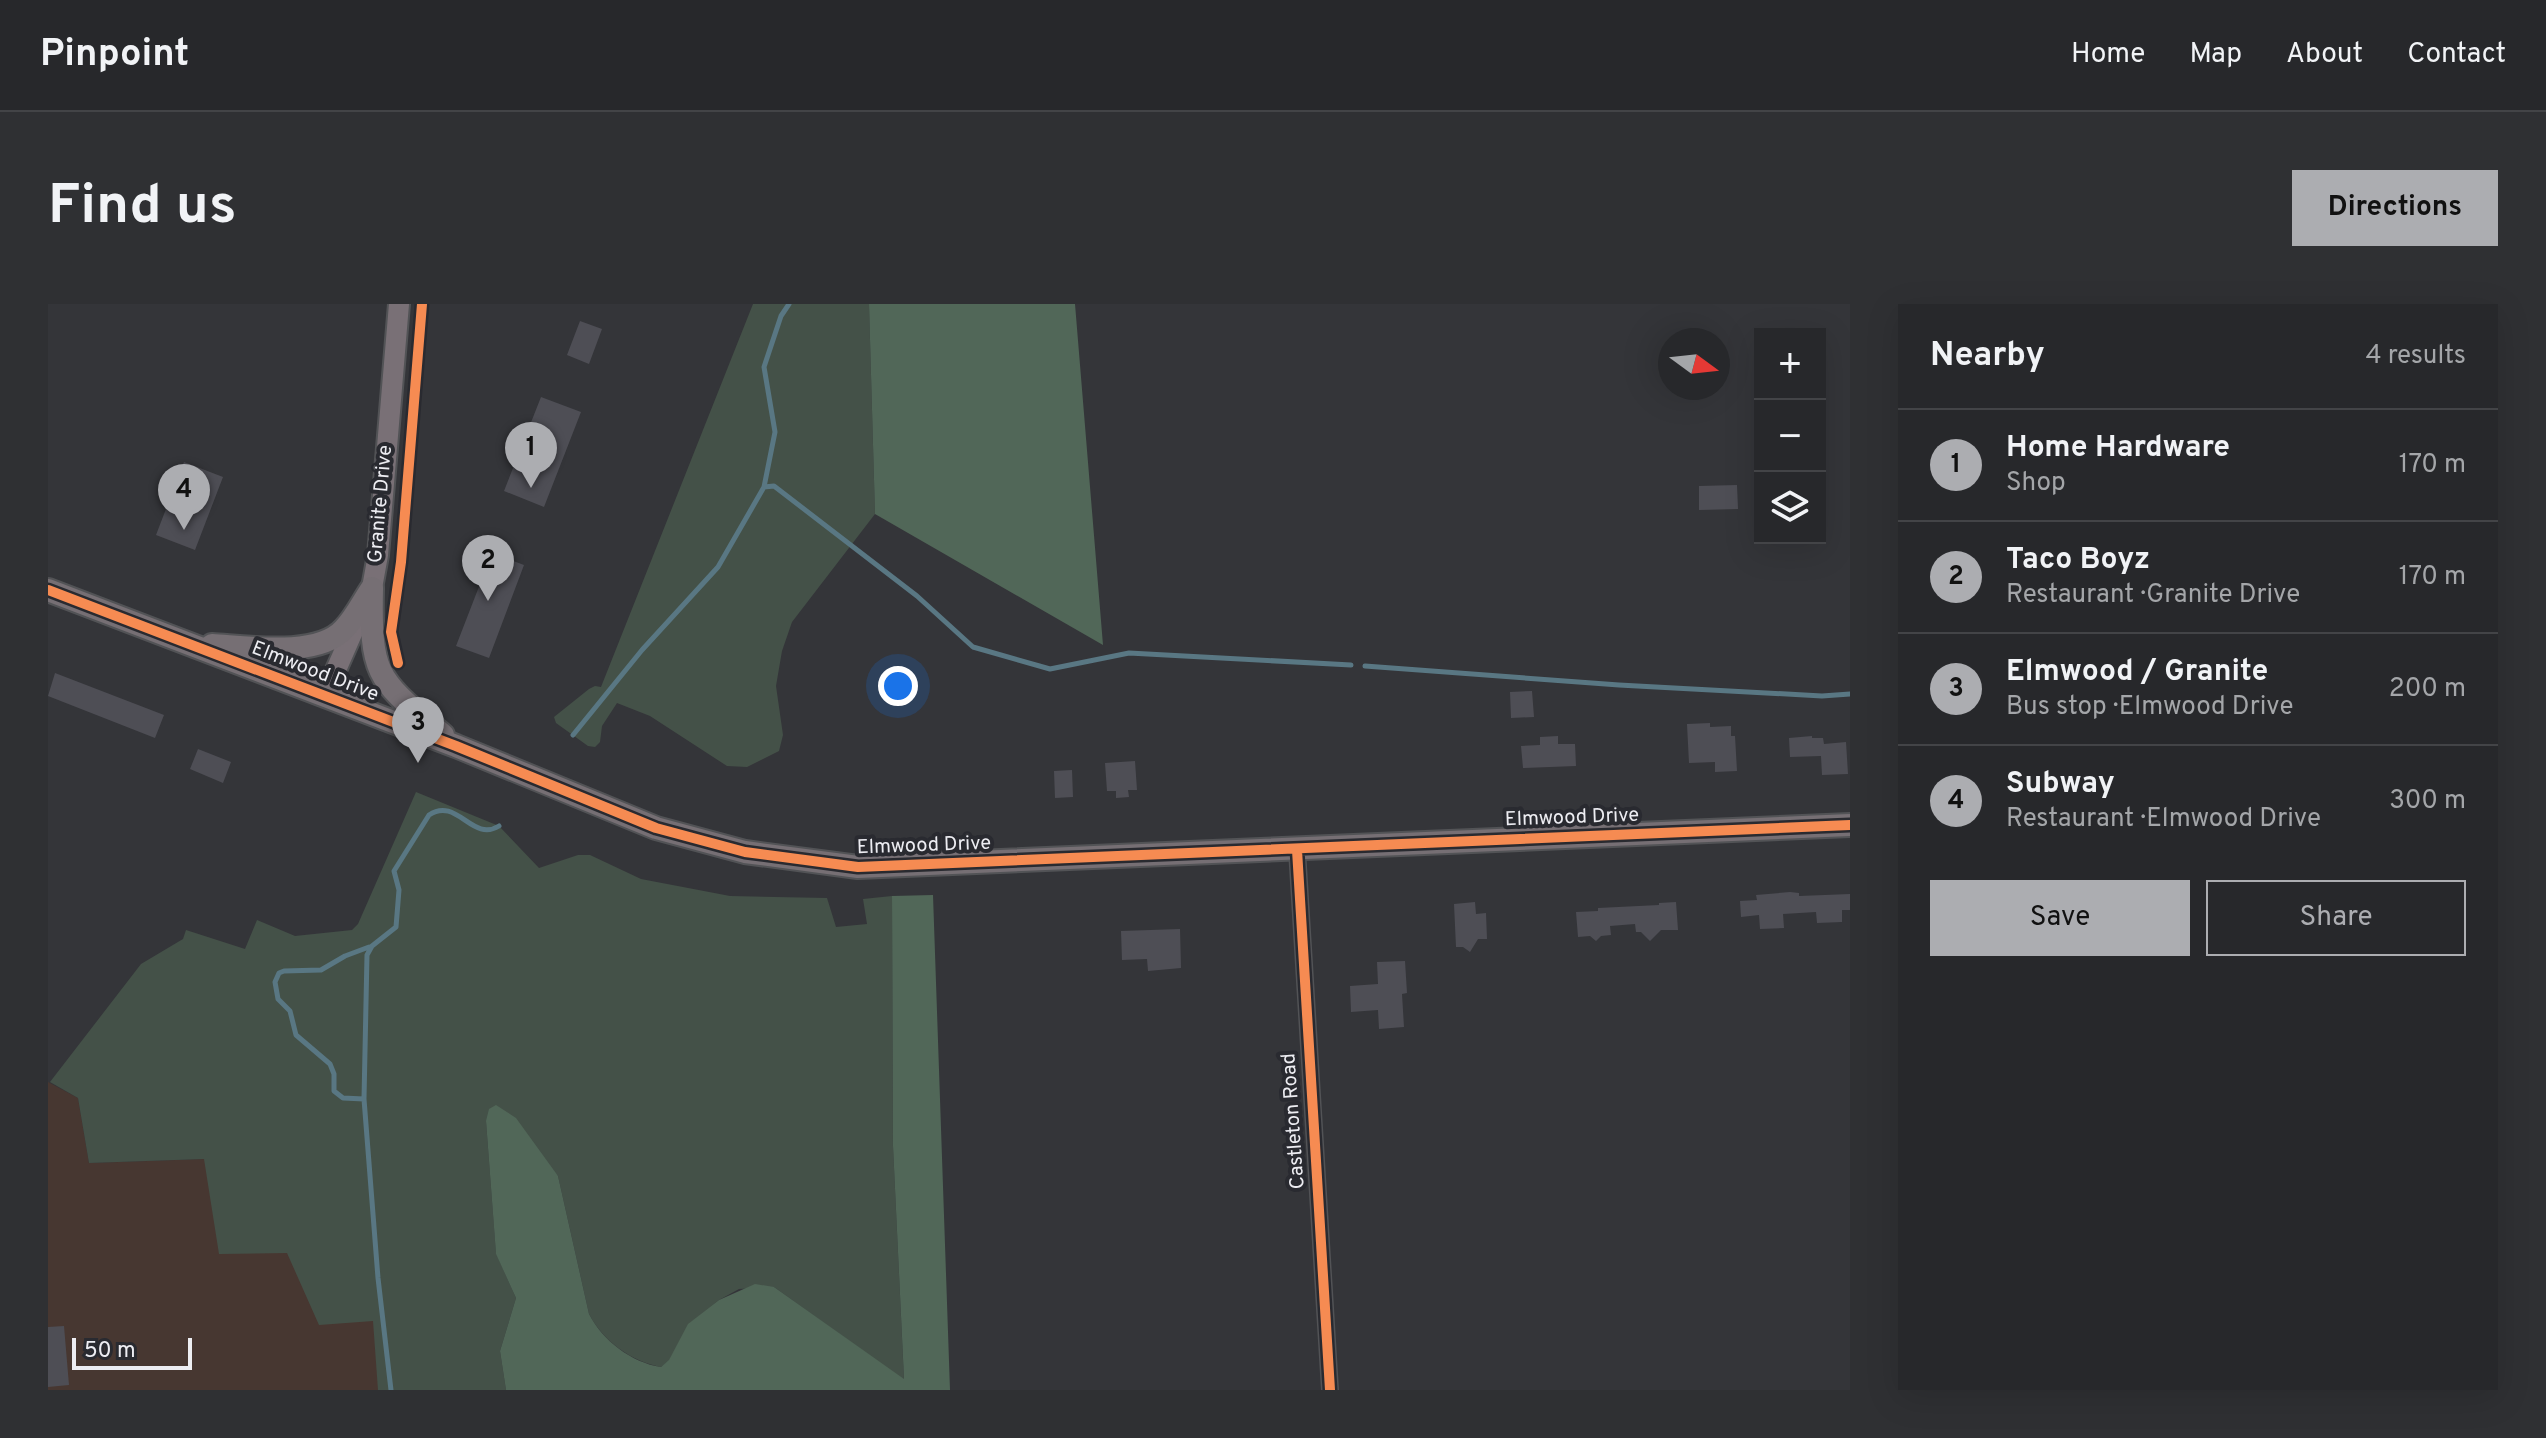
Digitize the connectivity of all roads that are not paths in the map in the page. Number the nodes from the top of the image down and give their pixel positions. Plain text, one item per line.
1 (399, 304) edge
2 (372, 588) junction
3 (48, 590) edge
4 (194, 645) junction
5 (325, 695) junction
6 (456, 746) junction
7 (1850, 825) edge
8 (1297, 850) junction
9 (1330, 1390) edge

1 - 2 street, Granite Drive
2 - 4 main road
2 - 5 street, Granite Drive
2 - 6 main road
3 - 4 main road, Elmwood Drive
4 - 5 main road, Elmwood Drive
5 - 6 main road, Elmwood Drive
6 - 8 main road, Elmwood Drive
7 - 8 main road, Elmwood Drive
8 - 9 street, Castleton Road

